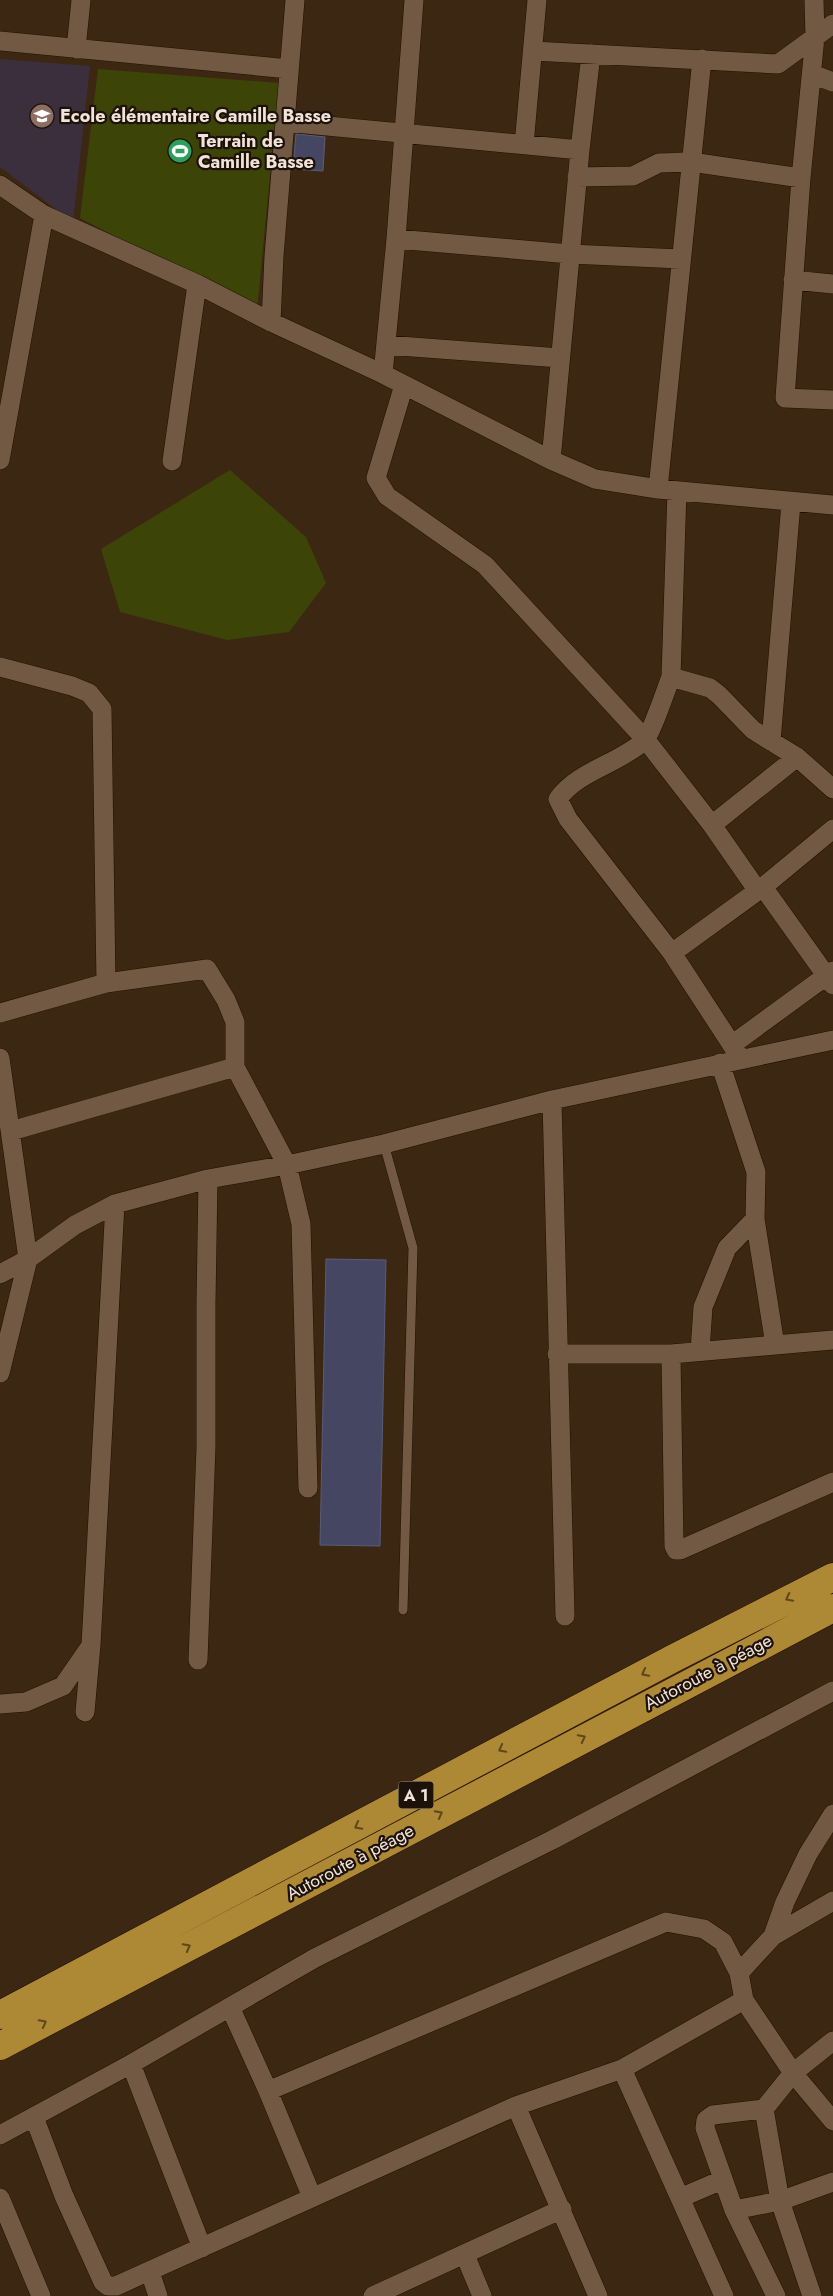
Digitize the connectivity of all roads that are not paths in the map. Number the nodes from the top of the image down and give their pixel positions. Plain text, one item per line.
1 (81, 0) edge
2 (295, 0) edge
3 (414, 0) edge
4 (537, 0) edge
5 (814, 0) edge
6 (833, 24) edge
7 (815, 37) junction
8 (0, 41) edge
9 (76, 49) junction
10 (533, 51) junction
11 (591, 54) junction
12 (702, 59) junction
13 (289, 69) junction
14 (812, 74) junction
15 (833, 82) edge
16 (285, 122) junction
17 (403, 133) junction
18 (524, 144) junction
19 (580, 150) junction
20 (691, 162) junction
21 (577, 178) junction
22 (801, 178) junction
23 (0, 185) edge
24 (44, 215) junction
25 (396, 239) junction
26 (570, 254) junction
27 (681, 259) junction
28 (793, 280) junction
29 (197, 284) junction
30 (833, 284) edge
31 (271, 322) junction
32 (386, 345) junction
33 (560, 358) junction
34 (383, 374) junction
35 (404, 385) junction
36 (833, 400) edge
37 (4, 420) edge
38 (0, 460) edge
39 (551, 460) junction
40 (172, 461) dead end
41 (658, 490) junction
42 (677, 491) junction
43 (791, 502) junction
44 (833, 506) edge
45 (0, 667) edge
46 (671, 677) junction
47 (646, 740) junction
48 (771, 740) junction
49 (798, 757) junction
50 (833, 789) edge
51 (712, 825) junction
52 (833, 829) edge
53 (761, 889) junction
54 (672, 953) junction
55 (831, 977) edge
56 (106, 983) junction
57 (0, 1014) edge
58 (833, 1040) edge
59 (737, 1051) junction
60 (0, 1058) edge
61 (720, 1063) junction
62 (235, 1067) junction
63 (552, 1100) junction
64 (11, 1131) junction
65 (384, 1144) junction
66 (287, 1165) junction
67 (208, 1179) junction
68 (115, 1204) junction
69 (756, 1219) junction
70 (28, 1259) junction
71 (0, 1274) edge
72 (833, 1340) edge
73 (774, 1345) junction
74 (700, 1351) junction
75 (557, 1354) junction
76 (671, 1354) junction
77 (0, 1373) edge
78 (833, 1482) edge
79 (308, 1488) dead end
80 (833, 1577) edge
81 (833, 1608) edge
82 (403, 1610) dead end
83 (565, 1616) dead end
84 (91, 1645) junction
85 (198, 1660) dead end
86 (833, 1691) edge
87 (0, 1704) edge
88 (85, 1712) dead end
89 (833, 1814) edge
90 (833, 1901) edge
91 (773, 1936) junction
92 (739, 1973) junction
93 (744, 2000) junction
94 (230, 2007) junction
95 (0, 2015) edge
96 (833, 2041) edge
97 (0, 2046) edge
98 (131, 2064) junction
99 (622, 2069) junction
100 (793, 2073) junction
101 (268, 2090) junction
102 (516, 2106) junction
103 (764, 2108) junction
104 (34, 2117) junction
105 (833, 2121) edge
106 (0, 2135) edge
107 (722, 2180) junction
108 (833, 2182) edge
109 (312, 2197) junction
110 (0, 2198) edge
111 (680, 2198) junction
112 (780, 2201) junction
113 (562, 2209) junction
114 (734, 2210) junction
115 (202, 2248) junction
116 (465, 2255) junction
117 (150, 2272) junction
118 (809, 2295) edge
119 (40, 2296) edge
120 (158, 2296) edge
121 (373, 2296) edge
122 (482, 2296) edge
123 (598, 2296) edge
124 (724, 2296) edge
125 (776, 2296) edge

1 - 9 street
2 - 13 street
3 - 17 street
4 - 10 street
5 - 7 street
6 - 7 street
7 - 12 street
7 - 14 street
8 - 9 street
9 - 13 street
10 - 11 street
10 - 18 street
11 - 12 street
11 - 19 street
12 - 20 street
13 - 16 street
14 - 15 street
14 - 22 street
16 - 17 street
16 - 31 street
17 - 18 street
17 - 25 street
18 - 19 street
19 - 21 street
20 - 21 street
20 - 22 street
20 - 27 street
21 - 26 street
22 - 28 street
23 - 24 street
24 - 29 street
24 - 37 street
25 - 26 street
25 - 32 street
26 - 27 street
26 - 33 street
27 - 41 street
28 - 30 street
28 - 36 street
29 - 31 street
29 - 40 street
31 - 34 street
32 - 33 street
32 - 34 street
33 - 39 street
34 - 35 street
35 - 39 street
35 - 47 street
37 - 38 street
39 - 41 street
41 - 42 street
42 - 43 street
42 - 46 street
43 - 44 street
43 - 48 street
45 - 56 street
46 - 47 street
46 - 48 street
47 - 51 street
47 - 54 street
48 - 49 street
49 - 50 street
49 - 51 street
51 - 53 street
52 - 53 street
53 - 54 street
53 - 55 street
54 - 59 street
55 - 59 street
56 - 57 street
56 - 62 street
58 - 59 street
59 - 61 street
60 - 64 street
61 - 63 street
61 - 69 street
62 - 64 street
62 - 66 street
63 - 65 street
63 - 75 street
64 - 70 street
65 - 66 street
65 - 82 lane
66 - 67 street
66 - 79 street
67 - 68 street
67 - 85 street
68 - 70 street
68 - 84 street
69 - 73 street
69 - 74 street
70 - 71 street
70 - 77 street
72 - 73 street
73 - 74 street
74 - 76 street
75 - 76 street
75 - 83 street
76 - 78 street
80 -> 95 highway, A 1
97 -> 81 highway, Autoroute à péage / A 1
84 - 87 street
84 - 88 street
86 - 94 street
89 - 91 street
90 - 91 street
91 - 92 street
92 - 93 street
92 - 101 street
93 - 99 street
93 - 100 street
94 - 98 street
94 - 101 street
96 - 100 street
98 - 104 street
98 - 115 street
99 - 102 street
99 - 111 street
100 - 103 street
100 - 105 street
101 - 109 street
102 - 109 street
102 - 113 street
103 - 107 street
103 - 112 street
104 - 106 street
104 - 117 street
107 - 111 street
107 - 114 street
108 - 112 street
109 - 115 street
110 - 119 street
111 - 124 street
112 - 114 street
112 - 118 street
113 - 116 street
113 - 123 street
114 - 125 street
115 - 117 street
116 - 121 street
116 - 122 street
117 - 120 street

